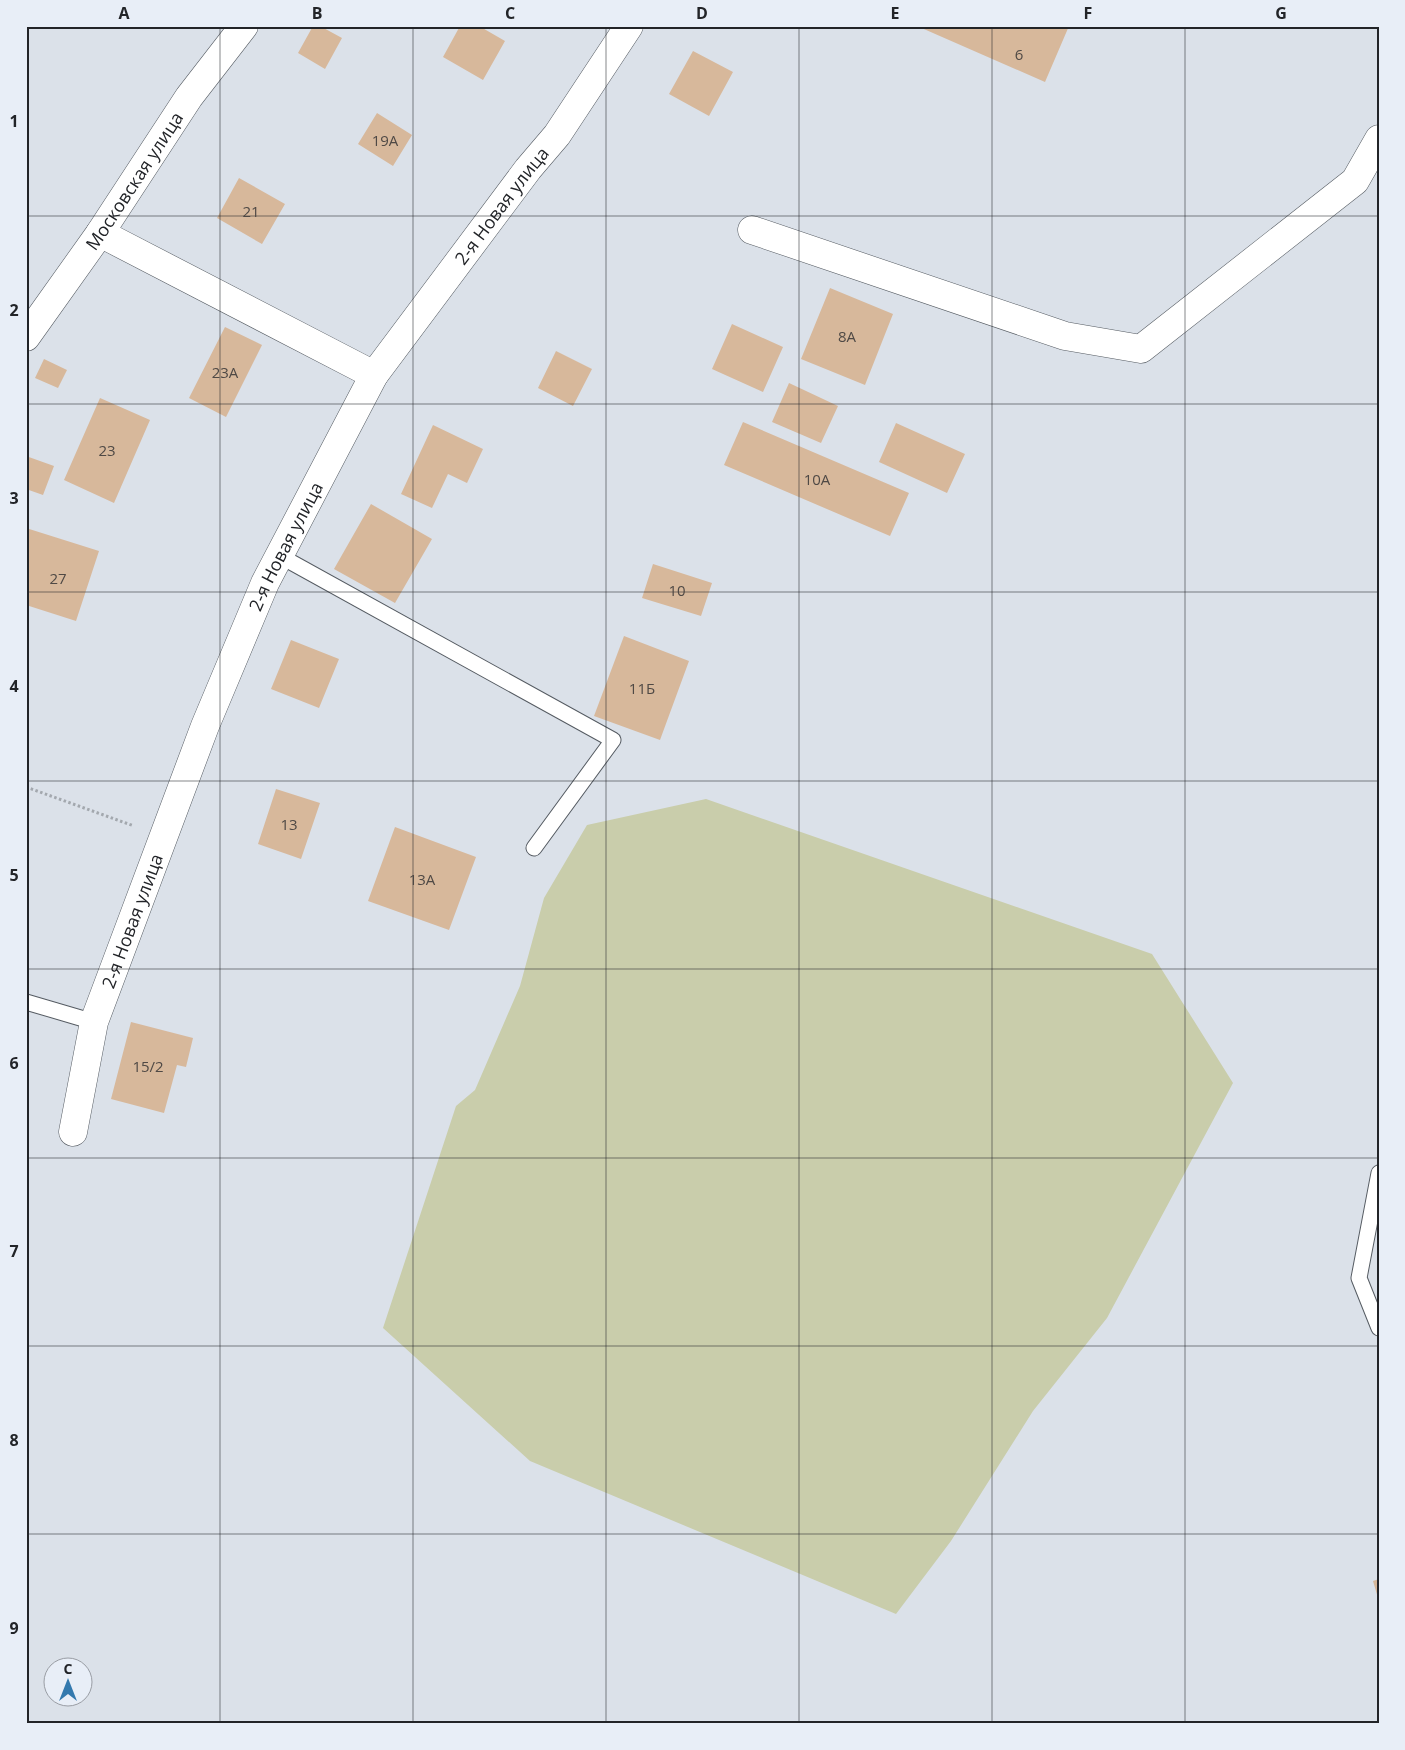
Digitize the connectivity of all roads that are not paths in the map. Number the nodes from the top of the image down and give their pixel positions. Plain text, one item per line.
1 (244, 26) edge
2 (629, 26) edge
3 (1379, 139) edge
4 (752, 230) dead end
5 (100, 233) junction
6 (26, 337) edge
7 (374, 375) junction
8 (280, 556) junction
9 (534, 848) dead end
10 (26, 1002) edge
11 (94, 1022) junction
12 (73, 1132) dead end
13 (1379, 1173) edge
14 (1379, 1328) edge

1 - 5 street, Московская улица
2 - 7 street, 2-я Новая улица
3 - 4 street
5 - 6 street, Московская улица
5 - 7 street
7 - 8 street, 2-я Новая улица
8 - 9 lane
8 - 11 street, 2-я Новая улица
10 - 11 lane
11 - 12 street, 2-я Новая улица
13 - 14 lane

